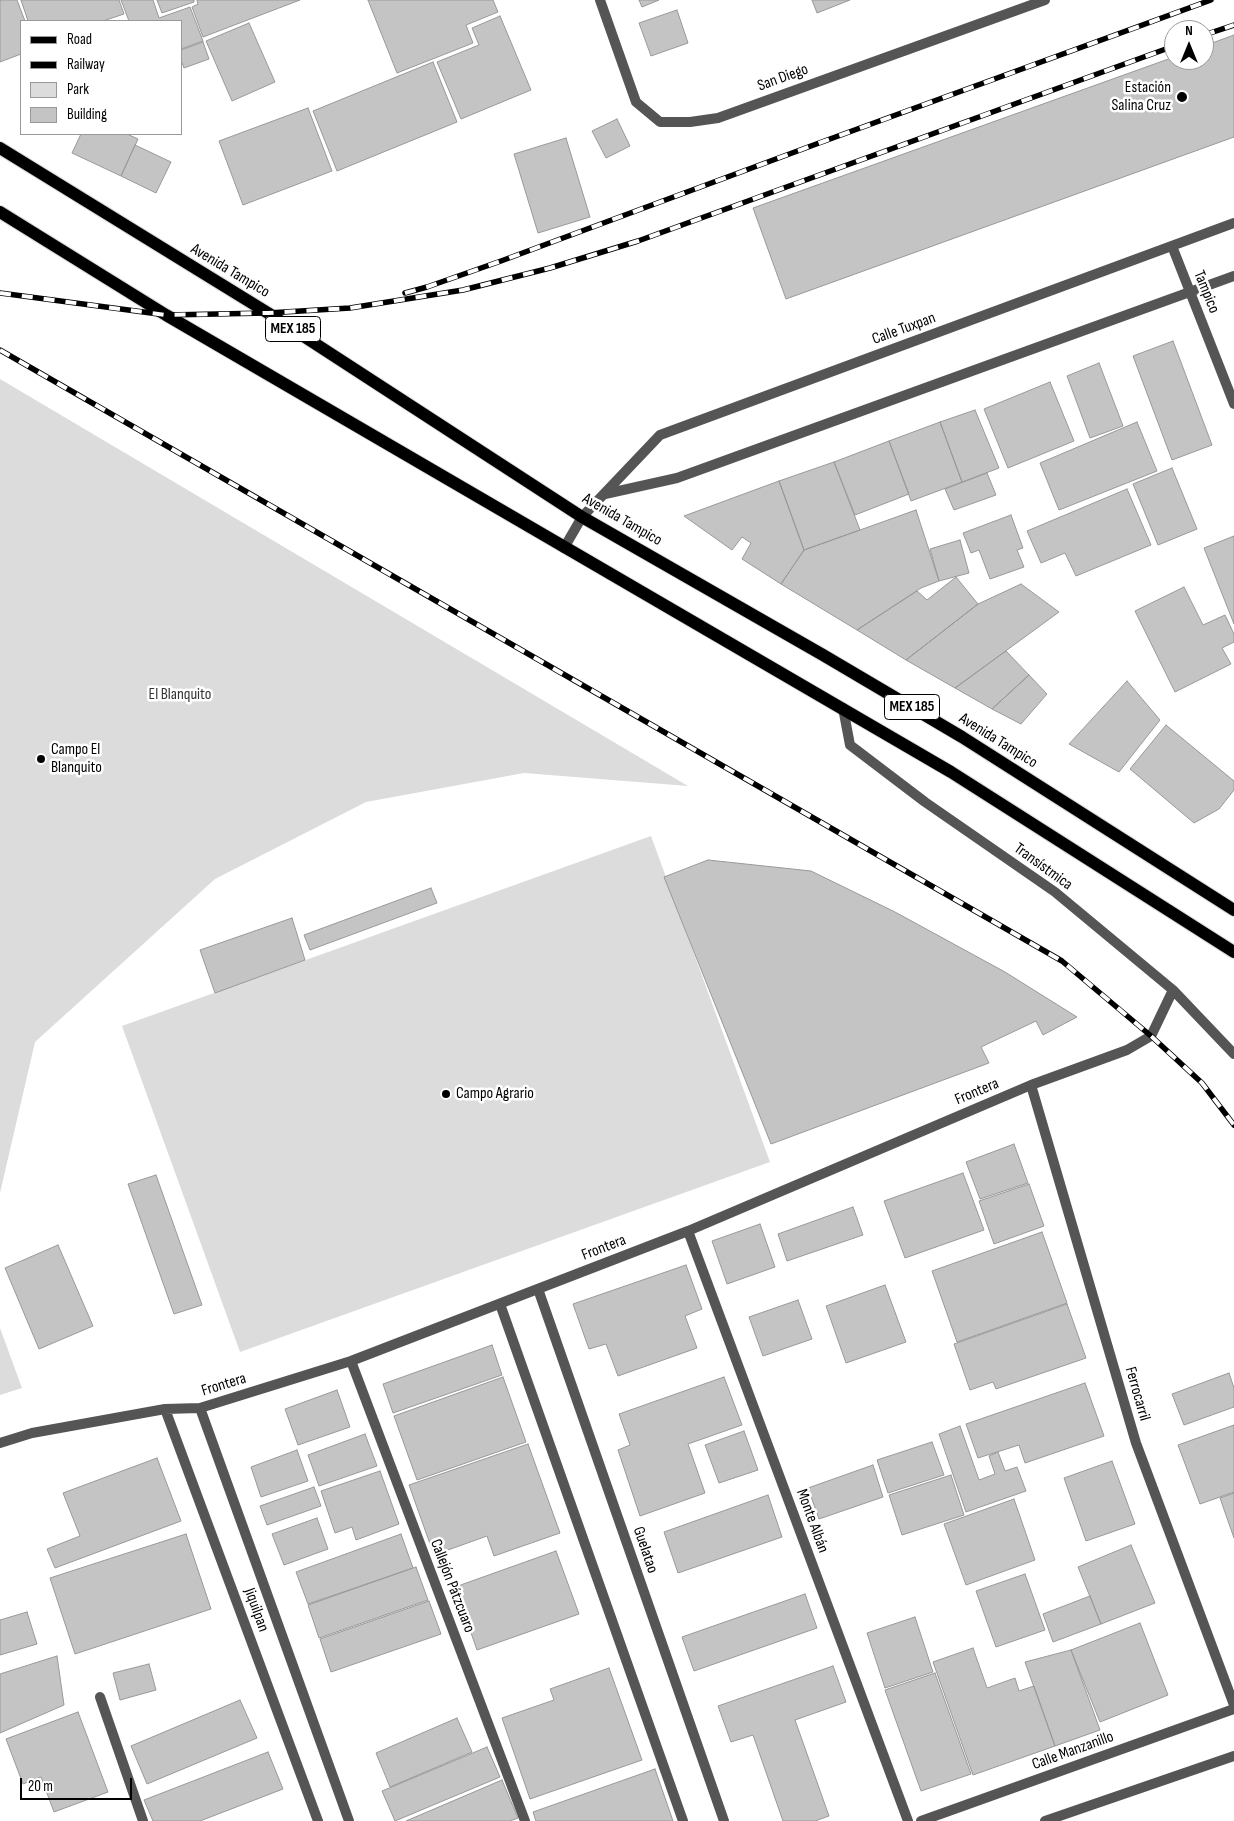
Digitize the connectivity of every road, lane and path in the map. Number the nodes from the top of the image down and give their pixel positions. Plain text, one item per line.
1 (600, 0) edge
2 (1045, 0) edge
3 (0, 148) edge
4 (0, 212) edge
5 (1234, 223) edge
6 (1172, 246) junction
7 (1234, 276) edge
8 (1190, 292) junction
9 (1234, 404) edge
10 (605, 494) junction
11 (582, 517) junction
12 (564, 548) junction
13 (843, 708) junction
14 (1234, 910) edge
15 (1234, 952) edge
16 (1174, 990) junction
17 (1234, 1054) edge
18 (1031, 1085) junction
19 (688, 1231) junction
20 (538, 1289) junction
21 (500, 1304) junction
22 (351, 1361) junction
23 (200, 1408) junction
24 (165, 1409) junction
25 (0, 1443) edge
26 (100, 1697) dead end
27 (1234, 1705) edge
28 (1234, 1709) edge
29 (1234, 1756) edge
30 (143, 1821) edge
31 (318, 1821) edge
32 (349, 1821) edge
33 (525, 1821) edge
34 (683, 1821) edge
35 (724, 1821) edge
36 (908, 1821) edge
37 (921, 1821) edge
38 (1045, 1821) edge

1 - 2 street, San Diego
3 - 11 main road, Avenida Tampico / MEX 185
4 - 12 main road, MEX 185
5 - 6 street, Calle Tuxpan
6 - 8 street, Tampico
6 - 10 street, Calle Tuxpan
7 - 8 street
8 - 9 street, Tampico
8 - 10 street
10 - 11 street, Calle Tuxpan
11 - 12 street, Calle Tuxpan
11 - 14 main road, Avenida Tampico / MEX 185
12 - 13 main road, MEX 185
13 - 15 main road, MEX 185
13 - 16 street, Transístmica
16 - 17 street, Transístmica
16 - 18 street, Frontera
18 - 19 street, Frontera
18 - 27 street, Ferrocarril
19 - 20 street, Frontera
19 - 36 street, Monte Albán
20 - 21 street, Frontera
20 - 35 street, Guelatao
21 - 22 street, Frontera
21 - 34 street
22 - 23 street, Frontera
22 - 33 street, Callejón Pátzcuaro
23 - 24 street, Frontera
23 - 32 street, Jiquilpan
24 - 25 street, Frontera
24 - 31 street, Jiquilpan
26 - 30 street
28 - 37 street, Calle Manzanillo
29 - 38 street

